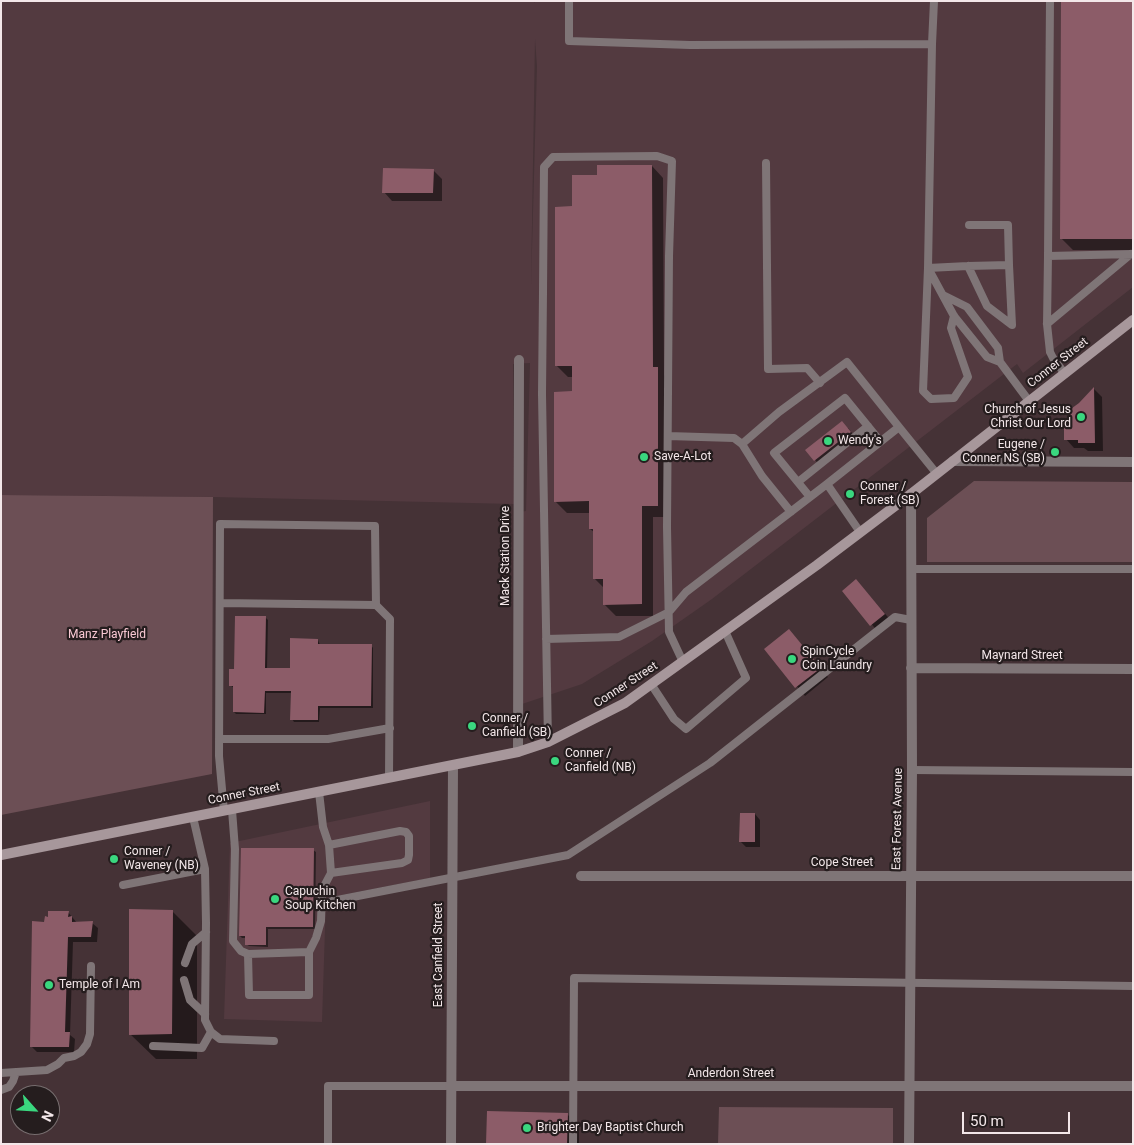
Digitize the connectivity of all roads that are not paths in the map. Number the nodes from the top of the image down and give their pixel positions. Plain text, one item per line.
1 (569, 1) edge
2 (934, 1) edge
3 (1050, 1) edge
4 (932, 44) junction
5 (766, 163) dead end
6 (969, 225) dead end
7 (1132, 254) edge
8 (1048, 256) junction
9 (1009, 265) junction
10 (968, 266) junction
11 (928, 268) junction
12 (945, 296) junction
13 (954, 316) junction
14 (1133, 320) edge
15 (1047, 324) junction
16 (519, 360) dead end
17 (1000, 362) junction
18 (1065, 374) junction
19 (820, 382) junction
20 (1029, 401) junction
21 (868, 426) junction
22 (899, 427) junction
23 (668, 436) junction
24 (880, 441) junction
25 (742, 444) junction
26 (953, 461) junction
27 (1133, 462) edge
28 (937, 474) junction
29 (798, 482) junction
30 (827, 484) junction
31 (911, 494) junction
32 (810, 497) junction
33 (791, 512) junction
34 (860, 532) junction
35 (911, 569) junction
36 (1133, 569) edge
37 (220, 603) junction
38 (376, 605) junction
39 (669, 612) junction
40 (911, 620) junction
41 (725, 631) junction
42 (546, 639) junction
43 (683, 662) junction
44 (911, 668) junction
45 (1133, 669) edge
46 (651, 684) junction
47 (390, 728) junction
48 (219, 739) junction
49 (548, 742) junction
50 (518, 752) junction
51 (453, 766) junction
52 (912, 770) junction
53 (1133, 772) edge
54 (389, 778) junction
55 (319, 792) junction
56 (228, 810) junction
57 (193, 817) junction
58 (329, 844) junction
59 (1, 855) edge
60 (205, 869) junction
61 (331, 873) junction
62 (452, 876) junction
63 (581, 876) dead end
64 (910, 876) junction
65 (1133, 876) edge
66 (123, 885) dead end
67 (332, 901) dead end
68 (206, 932) junction
69 (309, 952) junction
70 (248, 954) junction
71 (185, 963) dead end
72 (91, 966) dead end
73 (184, 980) dead end
74 (910, 984) junction
75 (1133, 986) edge
76 (205, 1014) junction
77 (211, 1032) junction
78 (274, 1041) dead end
79 (153, 1046) dead end
80 (1, 1072) edge
81 (16, 1072) junction
82 (450, 1086) junction
83 (909, 1086) junction
84 (1133, 1086) edge
85 (574, 1087) junction
86 (1, 1090) edge
87 (328, 1144) edge
88 (451, 1144) edge
89 (573, 1144) edge
90 (909, 1144) edge

1 - 4 lane
2 - 4 lane
3 - 8 lane
4 - 11 lane
5 - 19 lane
6 - 9 lane
7 - 8 lane
7 - 15 lane
8 - 15 lane
9 - 10 lane
9 - 10 lane
10 - 11 lane
11 - 12 lane
11 - 13 lane
12 - 13 lane
12 - 17 lane
13 - 17 lane
14 - 18 main road, Conner Street
15 - 18 lane
16 - 50 street, Mack Station Drive
17 - 20 lane
18 - 20 main road, Conner Street
19 - 22 lane
19 - 25 lane
20 - 26 main road, Conner Street
21 - 24 lane
21 - 29 lane
21 - 29 lane
22 - 24 lane
22 - 28 lane
23 - 25 lane
23 - 39 lane
23 - 42 lane
24 - 30 lane
25 - 33 lane
26 - 27 street
26 - 28 main road, Conner Street
28 - 31 main road, Conner Street
29 - 32 lane
30 - 32 lane
30 - 34 lane
31 - 34 main road, Conner Street
31 - 35 street, East Forest Avenue
32 - 33 lane
33 - 39 lane
34 - 41 main road, Conner Street
35 - 36 lane
35 - 40 street, East Forest Avenue
37 - 38 lane
37 - 38 lane
37 - 48 lane
38 - 47 lane
39 - 42 lane
39 - 43 lane
40 - 44 street, East Forest Avenue
40 - 62 lane
41 - 43 main road, Conner Street
41 - 46 lane
42 - 49 lane
43 - 46 main road, Conner Street
44 - 45 street, Maynard Street
44 - 52 street, East Forest Avenue
46 - 49 main road, Conner Street
47 - 48 lane
47 - 54 lane
48 - 56 lane
49 - 50 main road, Conner Street
50 - 51 main road, Conner Street
51 - 54 main road, Conner Street
51 - 62 street, East Canfield Street
52 - 53 lane
52 - 64 street, East Forest Avenue
54 - 55 main road, Conner Street
55 - 56 main road, Conner Street
55 - 58 lane
56 - 57 main road, Conner Street
56 - 70 lane
57 - 59 main road, Conner Street
57 - 60 lane
58 - 61 lane
58 - 61 lane
60 - 66 lane
60 - 68 lane
61 - 69 lane
62 - 67 lane
62 - 82 street, East Canfield Street
63 - 64 street, Cope Street
64 - 65 street, Cope Street
64 - 74 street, East Forest Avenue
68 - 71 lane
68 - 76 lane
69 - 70 lane
69 - 70 lane
72 - 81 lane
73 - 76 lane
74 - 75 lane
74 - 83 street, East Forest Avenue
74 - 85 lane
76 - 77 lane
77 - 78 lane
77 - 79 lane
80 - 81 lane
81 - 86 lane
82 - 85 street, Anderdon Street
82 - 87 lane, Anderdon Street
82 - 88 street, East Canfield Street
83 - 84 street, Anderdon Street
83 - 85 street, Anderdon Street
83 - 90 street, East Forest Avenue
85 - 89 lane

